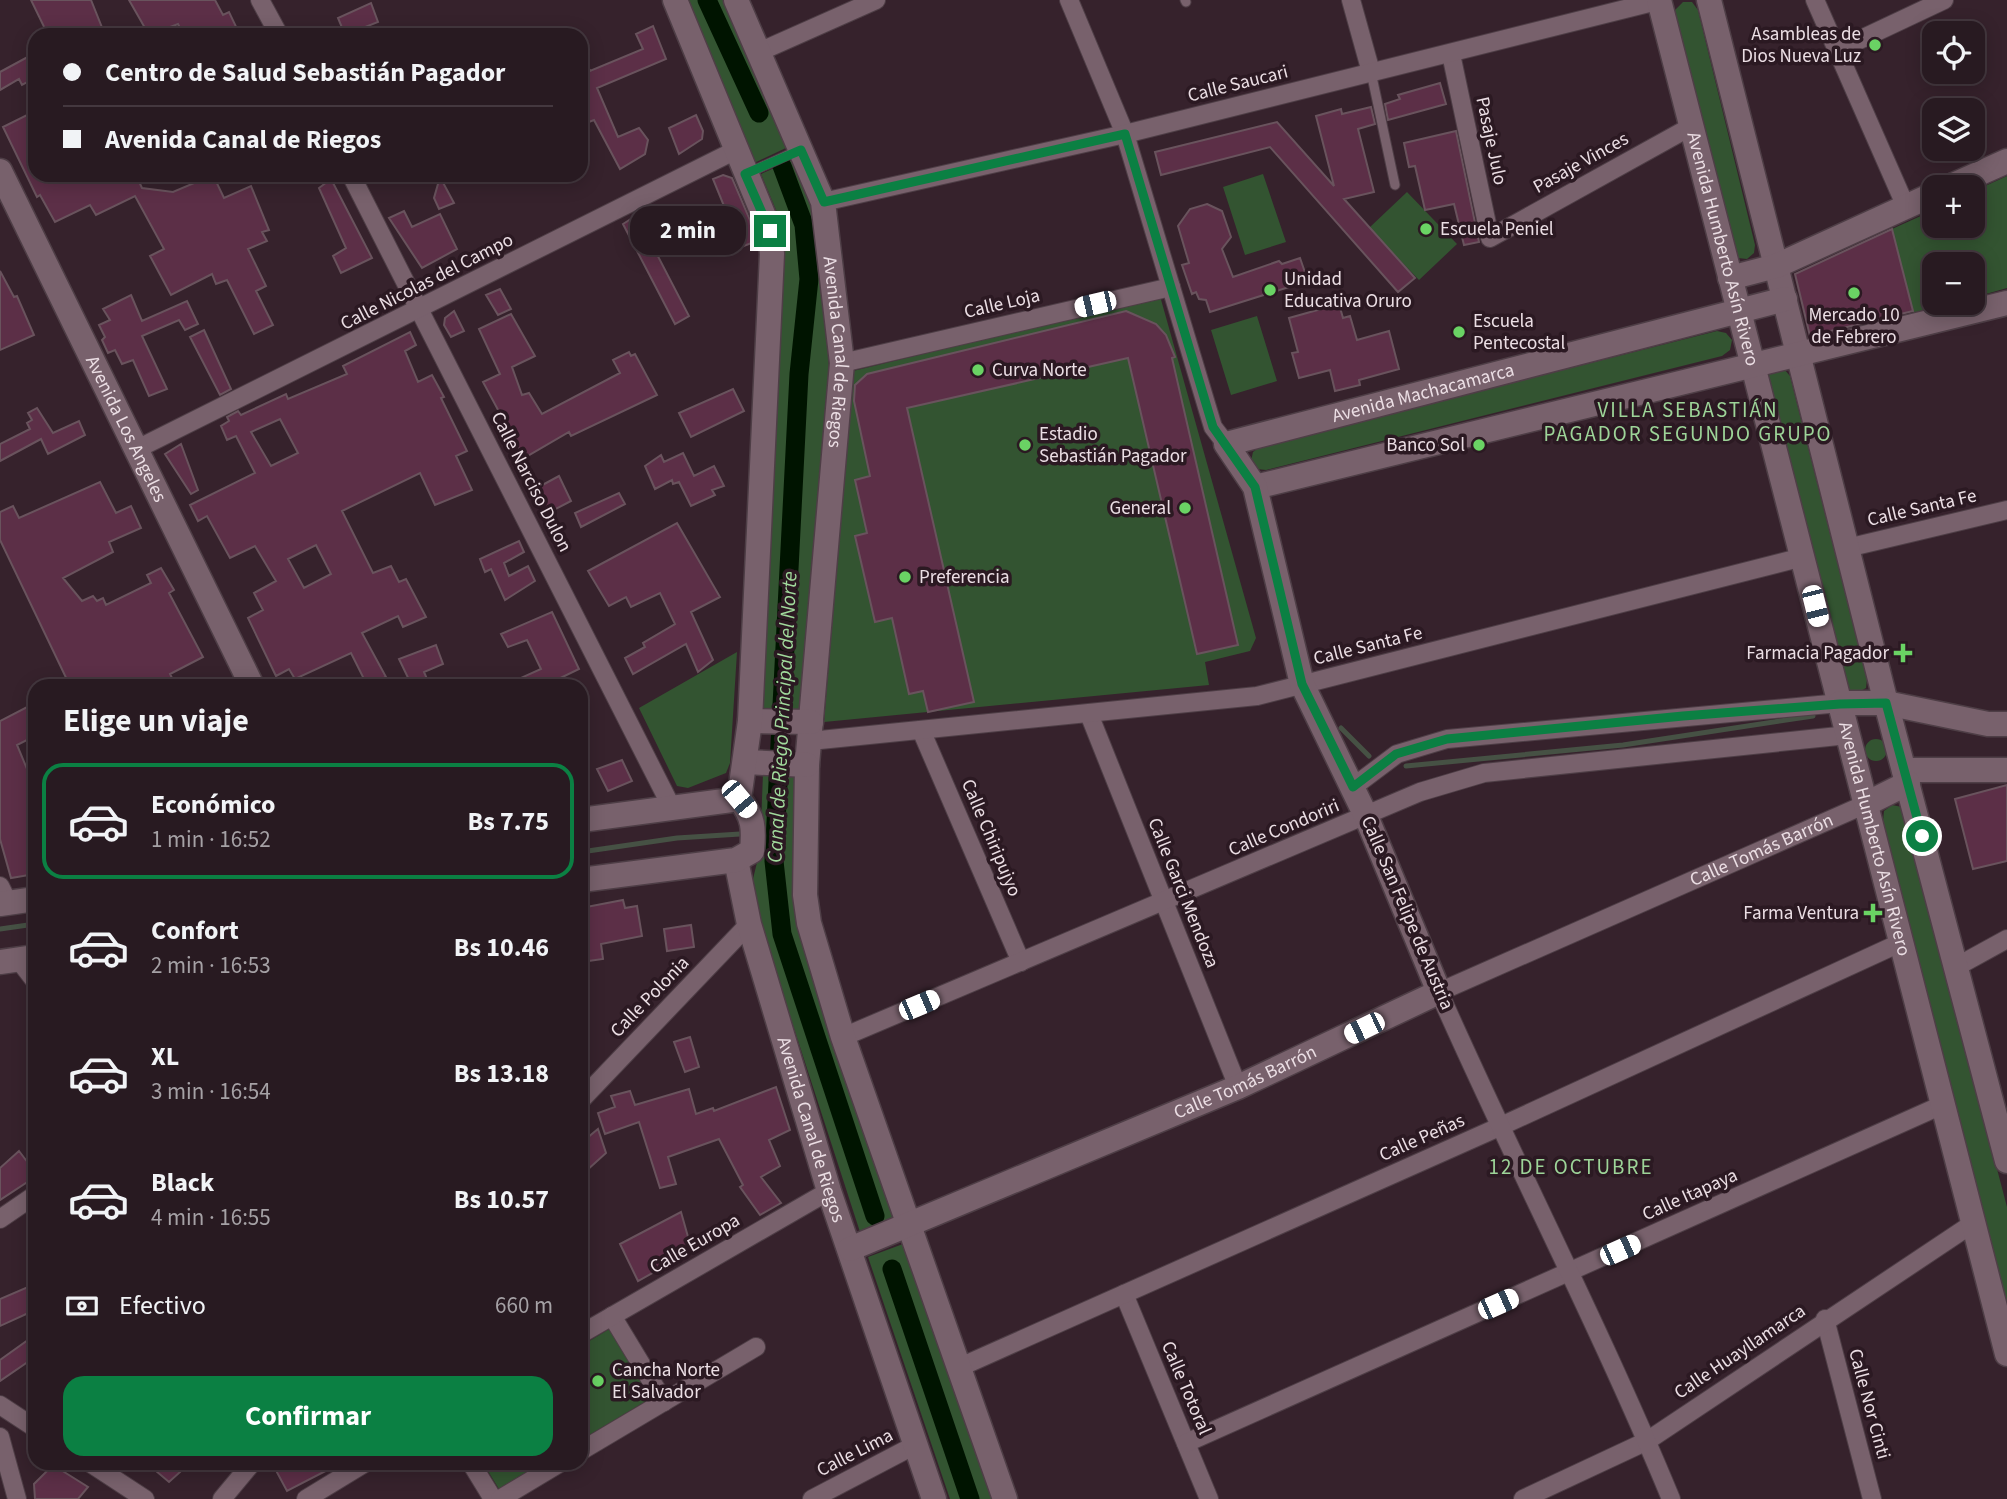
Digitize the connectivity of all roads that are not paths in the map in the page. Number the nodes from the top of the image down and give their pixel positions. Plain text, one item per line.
1 (260, 0) edge
2 (675, 0) edge
3 (736, 0) edge
4 (876, 0) edge
5 (1069, 0) edge
6 (1351, 0) edge
7 (1660, 0) edge
8 (1709, 0) edge
9 (1815, 0) edge
10 (1944, 0) edge
11 (275, 28) edge
12 (1838, 50) junction
13 (759, 52) junction
14 (1451, 54) junction
15 (1371, 72) junction
16 (1692, 126) junction
17 (1125, 134) junction
18 (736, 150) junction
19 (801, 150) junction
20 (2007, 161) edge
21 (0, 171) edge
22 (745, 174) junction
23 (1976, 175) edge
24 (355, 182) edge
25 (1395, 185) dead end
26 (1922, 200) edge
27 (824, 202) junction
28 (1906, 207) junction
29 (1490, 238) joint
30 (1776, 266) junction
31 (1730, 278) junction
32 (1171, 287) junction
33 (1785, 299) junction
34 (2007, 303) edge
35 (421, 309) junction
36 (1738, 312) junction
37 (1800, 356) junction
38 (842, 363) junction
39 (1751, 364) junction
40 (1226, 444) junction
41 (137, 449) junction
42 (1255, 487) junction
43 (2007, 510) edge
44 (1847, 548) junction
45 (1803, 557) junction
46 (249, 679) edge
47 (1302, 684) junction
48 (1886, 703) junction
49 (1840, 704) junction
50 (1090, 714) junction
51 (2007, 724) edge
52 (922, 730) junction
53 (1848, 735) junction
54 (783, 742) junction
55 (2007, 771) edge
56 (1906, 776) junction
57 (1353, 787) junction
58 (739, 799) junction
59 (1866, 804) junction
60 (672, 808) junction
61 (1366, 816) junction
62 (588, 819) edge
63 (736, 860) junction
64 (588, 879) edge
65 (3, 897) edge
66 (28, 899) edge
67 (1164, 901) junction
68 (748, 923) junction
69 (2007, 939) edge
70 (1902, 942) junction
71 (1021, 962) junction
72 (1956, 967) junction
73 (1439, 992) junction
74 (843, 1037) junction
75 (1238, 1087) junction
76 (588, 1093) edge
77 (1942, 1105) junction
78 (2003, 1125) edge
79 (1499, 1127) junction
80 (2007, 1161) edge
81 (829, 1191) junction
82 (28, 1200) edge
83 (0, 1219) edge
84 (1972, 1224) junction
85 (909, 1227) junction
86 (850, 1249) junction
87 (1570, 1272) junction
88 (1124, 1294) junction
89 (612, 1316) junction
90 (1825, 1319) junction
91 (588, 1330) edge
92 (756, 1347) dead end
93 (2007, 1354) edge
94 (958, 1368) junction
95 (664, 1402) junction
96 (0, 1405) edge
97 (28, 1423) edge
98 (0, 1437) edge
99 (1647, 1441) junction
100 (1186, 1443) junction
101 (917, 1444) junction
102 (588, 1447) edge
103 (101, 1470) edge
104 (246, 1470) edge
105 (354, 1470) edge
106 (475, 1470) edge
107 (548, 1470) edge
108 (18, 1499) edge
109 (145, 1499) edge
110 (222, 1499) edge
111 (306, 1499) edge
112 (493, 1499) edge
113 (500, 1499) edge
114 (812, 1499) edge
115 (934, 1499) edge
116 (1005, 1499) edge
117 (1209, 1499) edge
118 (1523, 1499) edge
119 (1671, 1499) edge
120 (1872, 1499) edge

1 - 11 street
2 - 18 street, Avenida Canal de Riegos
3 - 13 street, Avenida Canal de Riegos
4 - 13 street
5 - 17 street, Calle San Felipe de Austria
6 - 15 street
7 - 14 street, Calle Saucari
7 - 16 street, Avenida Humberto Asín Rivero
8 - 30 street
9 - 12 street
10 - 12 street
12 - 28 street
13 - 19 street, Avenida Canal de Riegos
14 - 15 street, Calle Saucari
14 - 29 street, Pasaje Julo
15 - 17 street, Calle Saucari
15 - 25 lane
16 - 29 street, Pasaje Vinces
16 - 31 street, Avenida Humberto Asín Rivero
17 - 27 street, Calle Saucari
17 - 32 street, Calle San Felipe de Austria
18 - 22 street, Avenida Canal de Riegos
18 - 35 street, Calle Nicolas del Campo
19 - 22 lane
19 - 27 street, Avenida Canal de Riegos
20 - 23 street
21 - 41 street, Avenida Los Angeles
22 - 54 street, Avenida Canal de Riegos
24 - 35 street, Calle Narciso Dulon
26 - 28 street
27 - 38 street, Avenida Canal de Riegos
28 - 30 street
30 - 31 street
30 - 33 street
31 - 36 street, Avenida Humberto Asín Rivero
32 - 38 street, Calle Loja
32 - 40 street, Calle San Felipe de Austria
33 - 36 street, Avenida Machacamarca
33 - 37 street
34 - 37 street
35 - 41 street, Calle Nicolas del Campo
35 - 60 street, Calle Narciso Dulon
36 - 39 street, Avenida Humberto Asín Rivero
36 - 40 street, Avenida Machacamarca
37 - 39 street
37 - 44 street
38 - 54 street, Avenida Canal de Riegos
39 - 42 street
39 - 45 street, Avenida Humberto Asín Rivero
40 - 42 street, Calle San Felipe de Austria
41 - 46 street, Avenida Los Angeles
42 - 47 street, Calle San Felipe de Austria
43 - 44 street, Calle Santa Fe
44 - 48 street
45 - 47 street, Calle Santa Fe
45 - 49 street, Avenida Humberto Asín Rivero
47 - 50 street, Calle Santa Fe
47 - 57 street, Calle San Felipe de Austria
48 - 49 street
48 - 51 street
48 - 56 street
49 - 53 street, Avenida Humberto Asín Rivero
49 - 57 street
50 - 52 street, Calle Santa Fe
50 - 67 street, Calle Garci Mendoza
52 - 54 street, Calle Santa Fe
52 - 71 street, Calle Chiripujyo
53 - 59 street, Avenida Humberto Asín Rivero
53 - 61 street, Calle Condoriri
54 - 58 street, Avenida Canal de Riegos
54 - 74 street, Avenida Canal de Riegos
55 - 56 street
56 - 59 street
56 - 72 street
57 - 61 street, Calle San Felipe de Austria
58 - 60 street
58 - 63 street
59 - 70 street, Avenida Humberto Asín Rivero
59 - 73 street, Calle Tomás Barrón
60 - 62 street
61 - 67 street, Calle Condoriri
61 - 73 street, Calle San Felipe de Austria
63 - 64 street
63 - 68 street, Avenida Canal de Riegos
65 - 66 street
67 - 71 street, Calle Condoriri
67 - 75 street, Calle Garci Mendoza
68 - 76 street, Calle Polonia
68 - 81 street, Avenida Canal de Riegos
69 - 72 street
70 - 77 street, Avenida Humberto Asín Rivero
70 - 79 street, Calle Peñas
71 - 74 street, Calle Condoriri
72 - 78 street
73 - 75 street, Calle Tomás Barrón
73 - 79 street, Calle San Felipe de Austria
74 - 85 street, Avenida Canal de Riegos
75 - 85 street, Calle Tomás Barrón
77 - 84 street, Avenida Humberto Asín Rivero
77 - 87 street, Calle Itapaya
78 - 80 street
79 - 87 street, Calle San Felipe de Austria
79 - 88 street, Calle Peñas
81 - 86 street, Avenida Canal de Riegos
81 - 89 street, Calle Europa
82 - 83 street
84 - 90 street, Calle Huayllamarca
84 - 93 street, Avenida Humberto Asín Rivero
85 - 86 street, Calle Tomás Barrón
85 - 94 street, Avenida Canal de Riegos
86 - 101 street, Avenida Canal de Riegos
87 - 99 street, Calle San Felipe de Austria
87 - 100 street, Calle Itapaya
88 - 94 street, Calle Peñas
88 - 100 street, Calle Totoral
89 - 91 street, Calle Europa
89 - 95 street
90 - 99 street, Calle Huayllamarca
90 - 120 street, Calle Nor Cinti
92 - 95 street
94 - 116 street, Avenida Canal de Riegos
95 - 102 street
96 - 97 street
98 - 108 street
99 - 118 street, Calle Huayllamarca
99 - 119 street, Calle San Felipe de Austria
100 - 117 street, Calle Totoral
101 - 114 street, Calle Lima
101 - 115 street, Avenida Canal de Riegos
103 - 109 street
104 - 110 street
105 - 111 street
106 - 112 street
107 - 113 street

